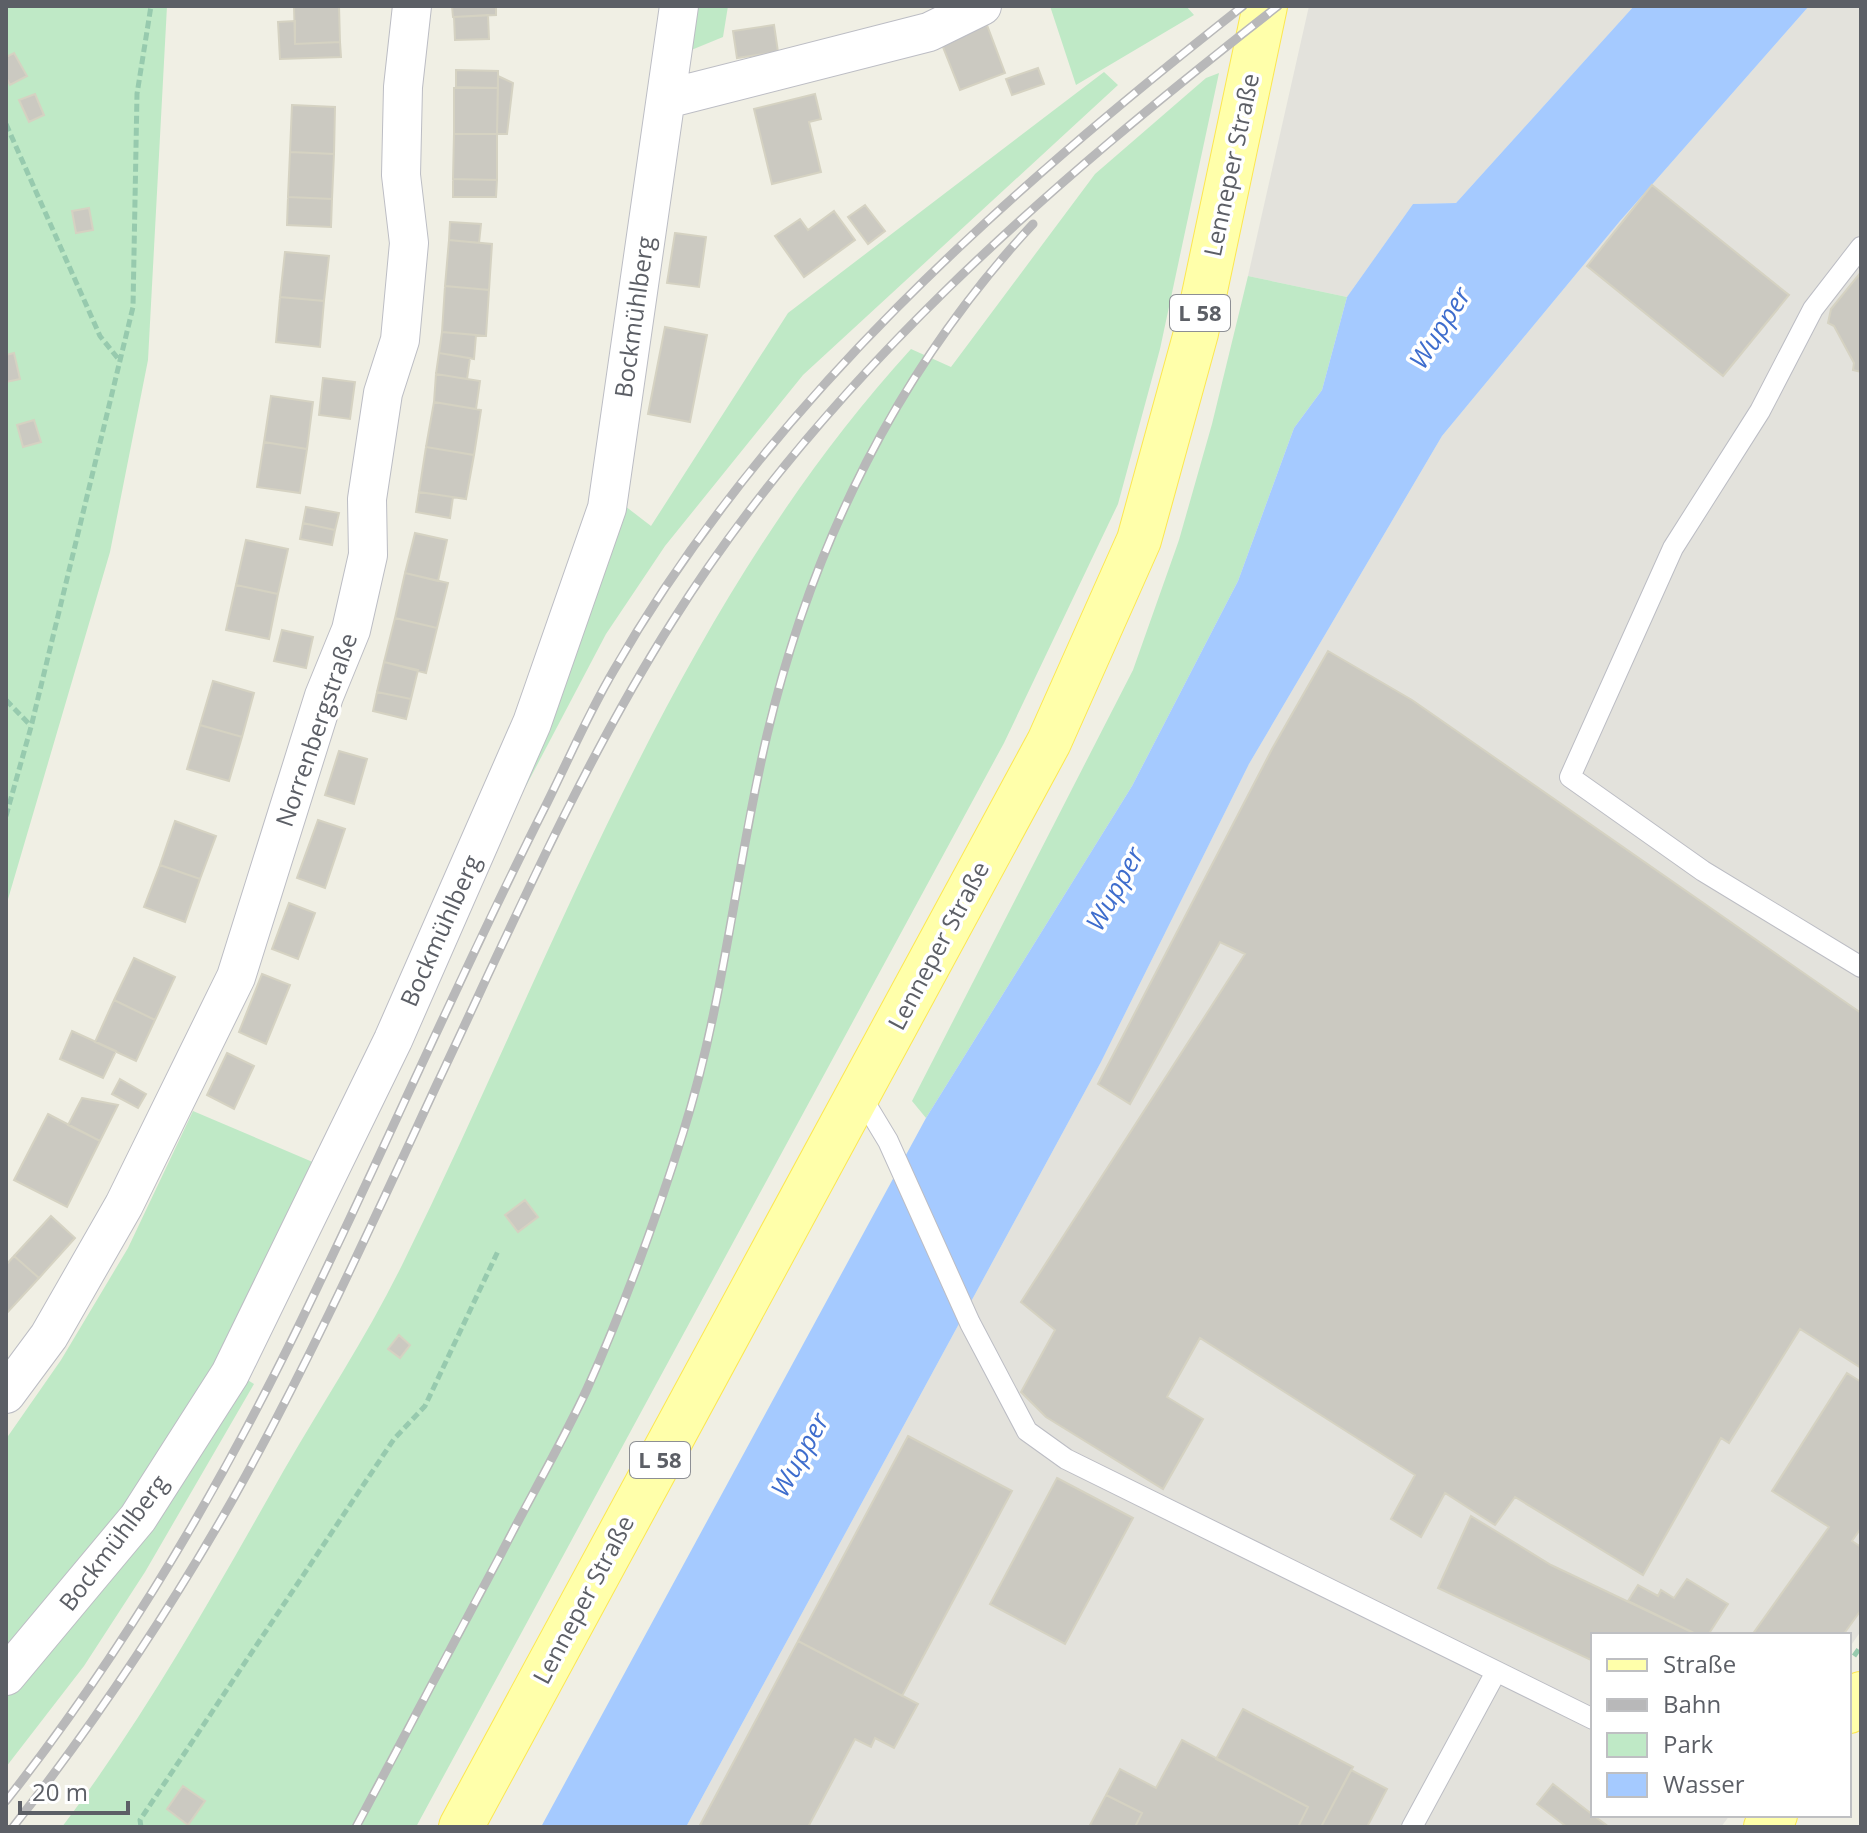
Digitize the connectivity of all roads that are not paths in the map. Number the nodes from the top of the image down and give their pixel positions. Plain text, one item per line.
1 (412, 6) edge
2 (679, 6) edge
3 (982, 6) edge
4 (1265, 6) edge
5 (666, 99) junction
6 (1861, 247) edge
7 (1861, 967) edge
8 (859, 1093) junction
9 (6, 1394) edge
10 (1496, 1672) junction
11 (6, 1676) edge
12 (1591, 1718) edge
13 (461, 1827) edge
14 (1412, 1827) edge

1 - 9 street, Norrenbergstraße
2 - 5 street, Bockmühlberg
3 - 5 street
4 - 8 main road, Lenneper Straße / L 58
5 - 11 street, Bockmühlberg
6 - 7 lane
8 - 10 lane
8 - 13 main road, Lenneper Straße / L 58
10 - 12 lane
10 - 14 lane

